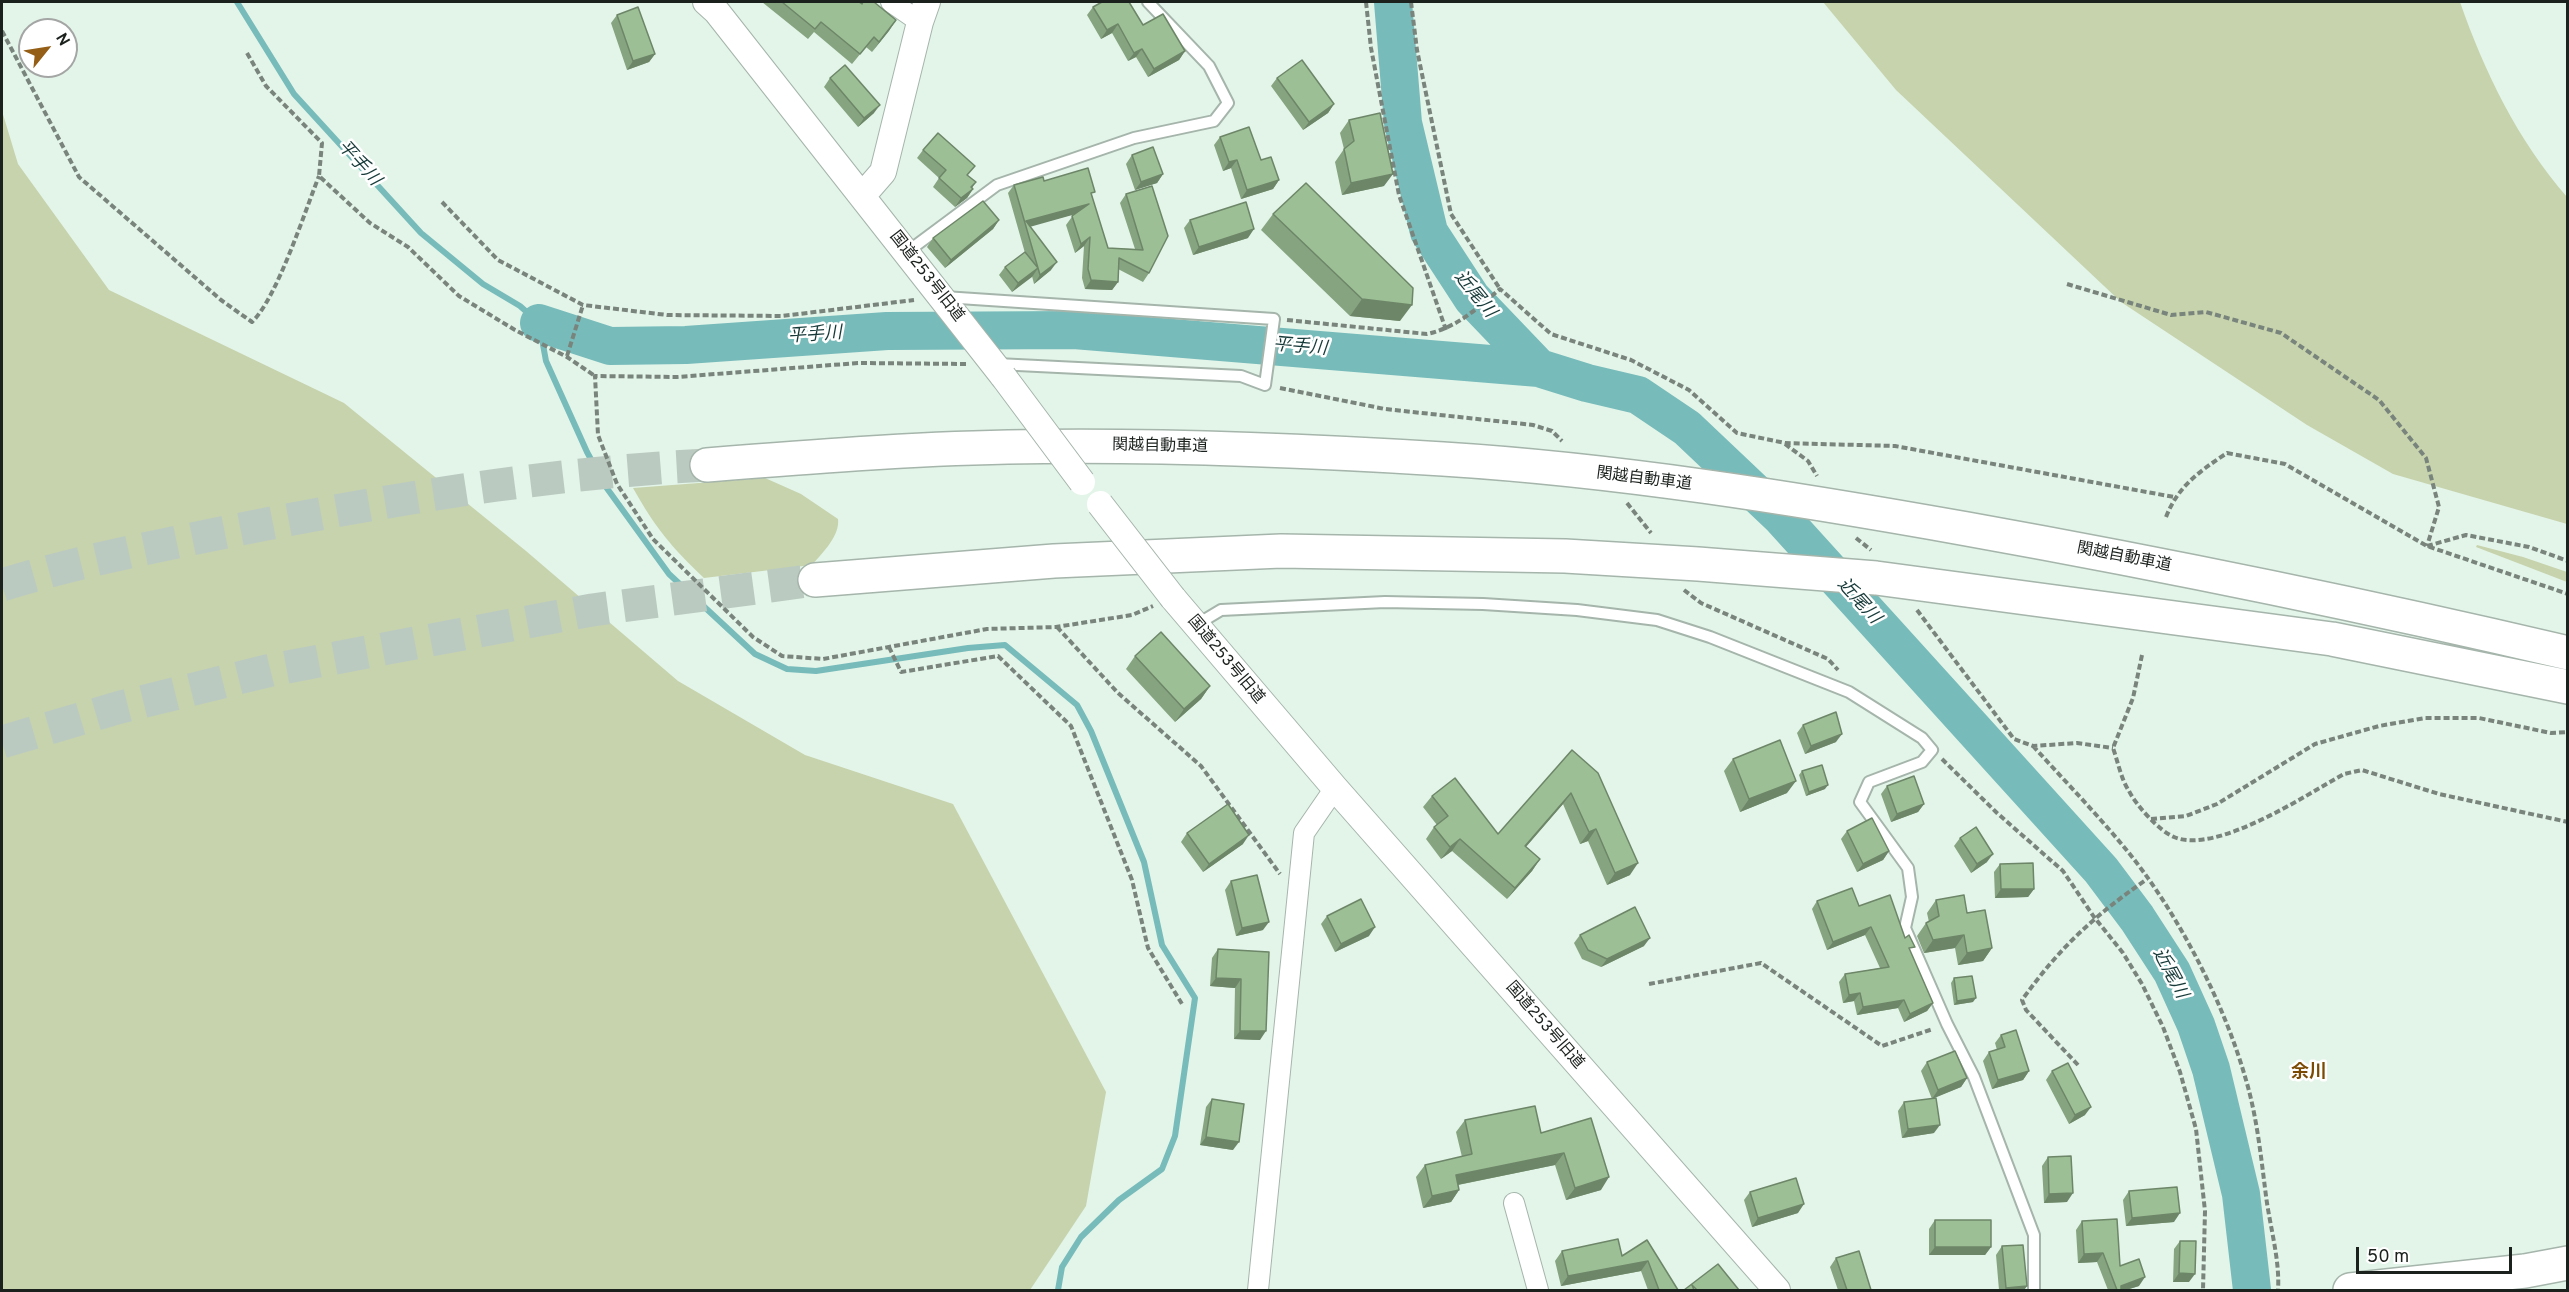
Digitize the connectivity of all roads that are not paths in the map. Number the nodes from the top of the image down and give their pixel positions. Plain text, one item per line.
1 (706, 2) edge
2 (891, 2) edge
3 (1148, 2) edge
4 (923, 12) edge
5 (863, 195) junction
6 (906, 252) junction
7 (945, 302) junction
8 (993, 364) junction
9 (707, 465) tunnel mouth
10 (815, 580) tunnel mouth
11 (1196, 625) junction
12 (2568, 653) edge
13 (2568, 687) edge
14 (1335, 788) junction
15 (1514, 1203) dead end
16 (2568, 1263) edge
17 (1258, 1290) edge
18 (1538, 1290) edge
19 (1777, 1290) edge
20 (2034, 1290) edge
21 (2350, 1290) edge

1 - 5 street, 国道253号旧道
2 - 4 street
3 - 6 lane
4 - 5 street
5 - 6 street, 国道253号旧道
6 - 7 street, 国道253号旧道
7 - 8 street, 国道253号旧道
7 - 8 lane
8 - 11 street, 国道253号旧道, bridge
9 - 12 highway, 関越自動車道
10 - 13 highway
11 - 14 street, 国道253号旧道
11 - 20 lane
14 - 17 street
14 - 19 street, 国道253号旧道
15 - 18 street
16 - 21 highway

